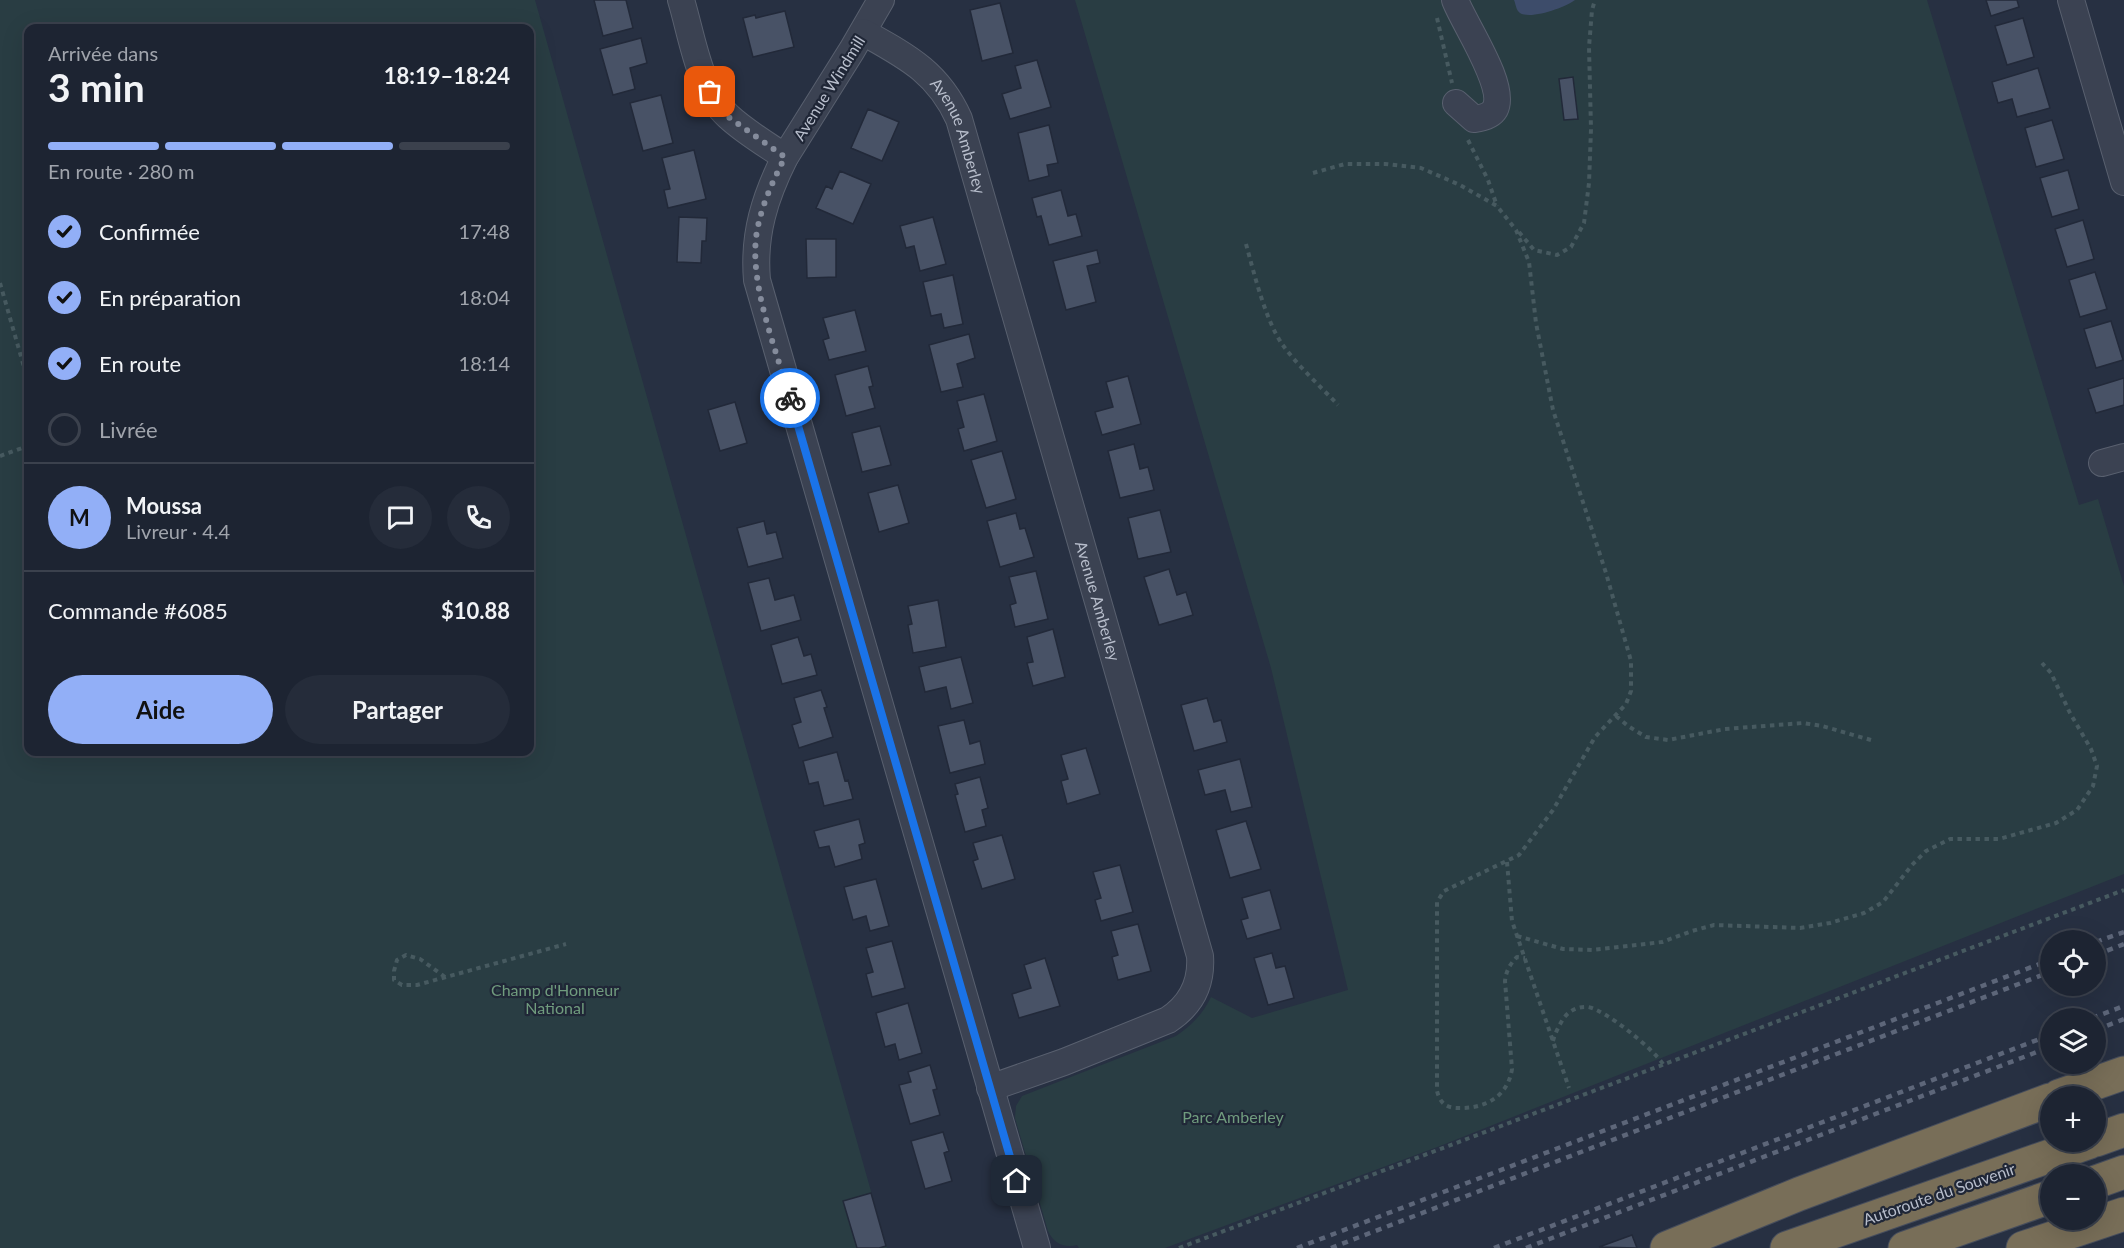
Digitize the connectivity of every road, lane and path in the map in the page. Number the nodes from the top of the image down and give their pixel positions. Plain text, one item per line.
1 (681, 0) edge
2 (880, 0) edge
3 (1455, 0) edge
4 (1595, 0) edge
5 (2071, 0) edge
6 (863, 32) junction
7 (1456, 103) dead end
8 (785, 157) junction
9 (1313, 173) dead end
10 (2124, 182) edge
11 (1516, 230) junction
12 (1246, 244) dead end
13 (0, 283) edge
14 (24, 367) edge
15 (1338, 405) dead end
16 (24, 447) edge
17 (0, 456) edge
18 (2042, 663) dead end
19 (1616, 716) junction
20 (1871, 740) dead end
21 (1507, 862) junction
22 (2124, 890) edge
23 (1517, 936) junction
24 (566, 944) dead end
25 (1525, 958) junction
26 (445, 978) junction
27 (1555, 1050) junction
28 (1663, 1064) junction
29 (2124, 1073) edge
30 (2087, 1086) edge
31 (990, 1088) junction
32 (1569, 1088) dead end
33 (2040, 1104) edge
34 (2124, 1130) edge
35 (2106, 1136) edge
36 (2061, 1152) edge
37 (2124, 1172) edge
38 (2106, 1178) edge
39 (2040, 1201) edge
40 (2124, 1214) edge
41 (1037, 1248) edge
42 (1179, 1248) edge
43 (1667, 1248) edge
44 (1787, 1248) edge
45 (1905, 1248) edge
46 (2023, 1248) edge

1 - 8 street
2 - 6 street, Avenue Windmill
3 - 7 street
4 - 11 path
5 - 10 street
6 - 8 street, Avenue Windmill
6 - 31 street, Avenue Amberley
8 - 31 street, Avenue Windmill
9 - 11 path
11 - 19 path
12 - 15 path
13 - 14 path
16 - 17 path
18 - 23 path
19 - 20 path
19 - 21 path
21 - 23 path
21 - 25 path
22 - 28 path
23 - 25 path
24 - 26 path
25 - 27 path
26 - 26 path
27 - 28 path
27 - 32 path
28 - 42 path
29 - 30 highway
31 - 41 street, Avenue Windmill
33 - 43 highway
34 - 35 highway
36 - 44 highway, Autoroute du Souvenir
37 - 38 highway
39 - 45 highway
40 - 46 highway

